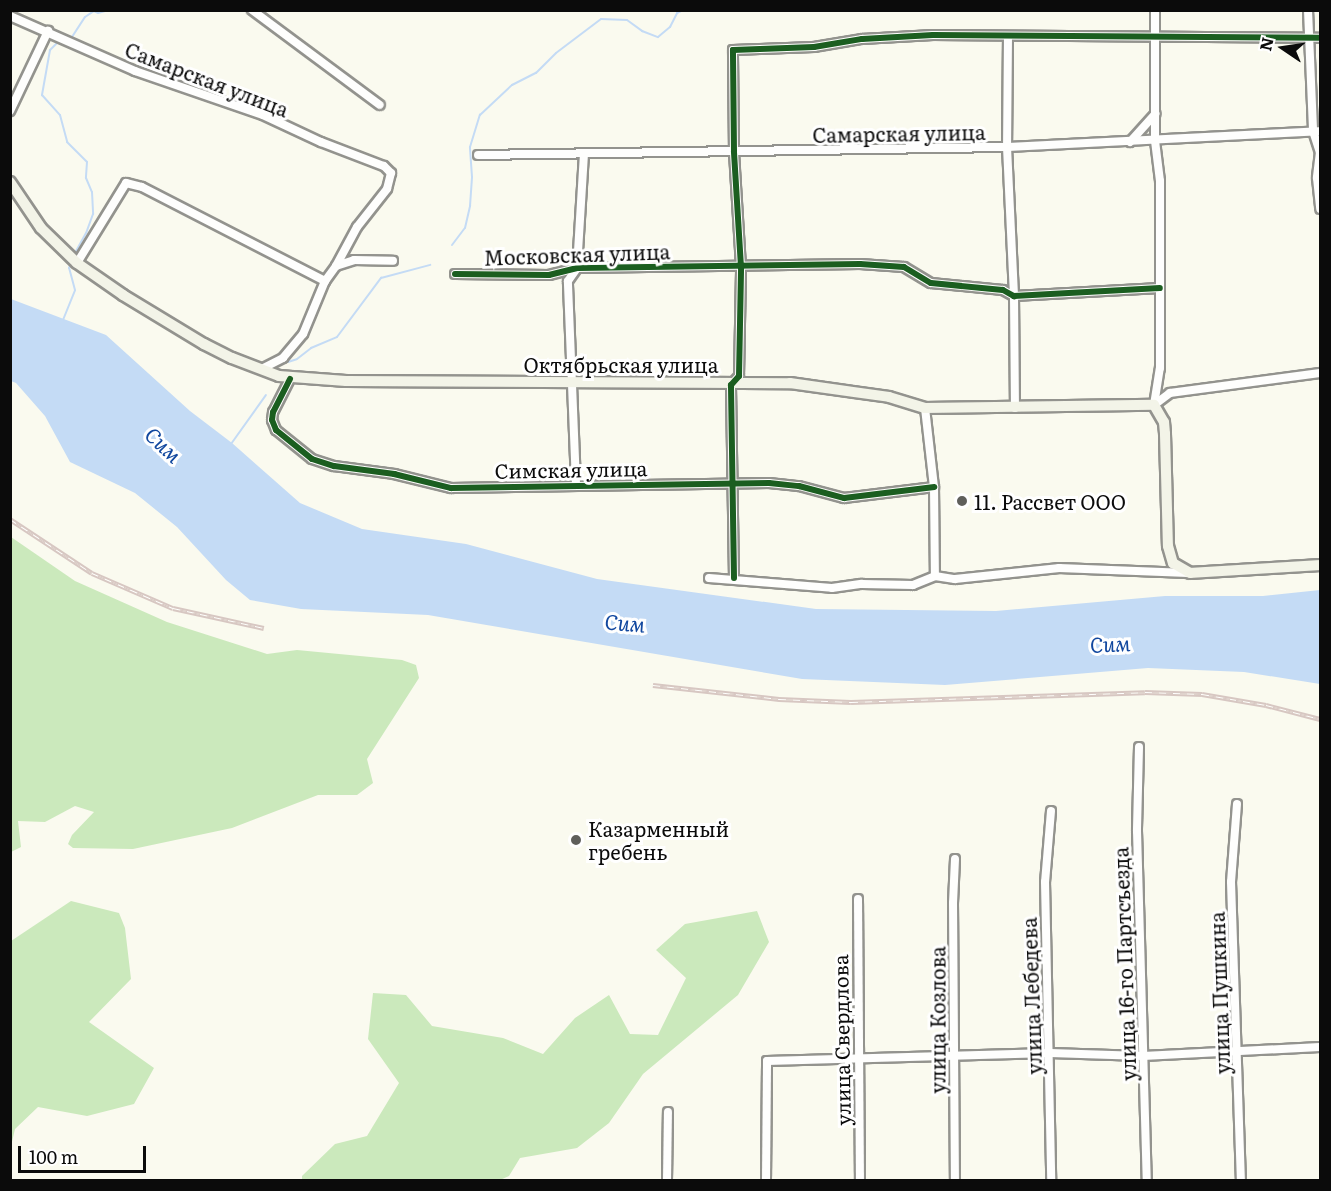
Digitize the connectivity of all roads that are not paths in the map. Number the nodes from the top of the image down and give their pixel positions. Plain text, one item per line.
1 (252, 10) edge
2 (1155, 10) edge
3 (1308, 10) edge
4 (10, 16) edge
5 (48, 31) junction
6 (1008, 36) junction
7 (1156, 36) junction
8 (1308, 38) junction
9 (1320, 38) edge
10 (380, 105) dead end
11 (10, 111) edge
12 (1155, 114) junction
13 (1316, 131) edge
14 (1155, 141) junction
15 (1130, 142) junction
16 (1007, 147) junction
17 (734, 152) junction
18 (478, 155) dead end
19 (584, 155) junction
20 (10, 182) edge
21 (1320, 207) edge
22 (393, 261) dead end
23 (77, 262) junction
24 (336, 266) junction
25 (741, 267) junction
26 (577, 268) junction
27 (455, 273) dead end
28 (325, 281) junction
29 (1160, 288) junction
30 (1014, 296) junction
31 (263, 368) junction
32 (1320, 373) edge
33 (290, 379) junction
34 (734, 381) junction
35 (573, 382) junction
36 (1154, 405) junction
37 (925, 408) junction
38 (1015, 408) junction
39 (576, 484) junction
40 (733, 485) junction
41 (934, 487) junction
42 (1320, 566) edge
43 (1190, 573) junction
44 (935, 576) junction
45 (709, 578) dead end
46 (734, 579) junction
47 (1139, 747) dead end
48 (1237, 804) dead end
49 (1051, 811) dead end
50 (955, 859) dead end
51 (858, 899) dead end
52 (1320, 1047) edge
53 (1050, 1053) junction
54 (1238, 1053) junction
55 (953, 1056) junction
56 (1143, 1056) junction
57 (858, 1058) junction
58 (668, 1112) dead end
59 (667, 1180) edge
60 (766, 1180) edge
61 (860, 1180) edge
62 (955, 1180) edge
63 (1052, 1180) edge
64 (1147, 1180) edge
65 (1241, 1180) edge

1 - 10 street
2 - 7 street
3 - 8 street
4 - 5 street, Самарская улица
5 - 11 street
5 - 24 street, Самарская улица
6 - 7 street
6 - 16 street
6 - 17 street
7 - 8 street
7 - 12 street
8 - 9 street
8 - 13 street
12 - 14 street
12 - 15 street
13 - 14 street, Самарская улица
13 - 21 street
14 - 15 street, Самарская улица
14 - 29 street
15 - 16 street, Самарская улица
16 - 17 street, Самарская улица
16 - 30 street
17 - 19 street, Самарская улица
17 - 25 street
18 - 19 street, Самарская улица
19 - 26 street
20 - 23 main road, Октябрьская улица
22 - 24 street
23 - 28 street
23 - 31 main road, Октябрьская улица
24 - 28 street
25 - 26 street, Московская улица
25 - 30 street, Московская улица
25 - 34 street
26 - 27 street, Московская улица
26 - 35 street
28 - 31 street
29 - 30 street, Московская улица
29 - 36 street
30 - 38 street
31 - 33 main road, Октябрьская улица
32 - 36 street, Октябрьская улица
33 - 35 main road, Октябрьская улица
33 - 39 street, Симская улица
34 - 35 main road, Октябрьская улица
34 - 37 main road, Октябрьская улица
34 - 40 street
35 - 39 street
36 - 38 main road, Октябрьская улица
36 - 43 main road
37 - 38 main road, Октябрьская улица
37 - 41 street
39 - 40 street, Симская улица
40 - 41 street, Симская улица
40 - 46 street
41 - 44 street
42 - 43 main road
43 - 44 street
44 - 46 street
45 - 46 street
47 - 56 street, улица 16-го Партсъезда
48 - 54 street, улица Пушкина
49 - 53 street, улица Лебедева
50 - 55 street, улица Козлова
51 - 57 street, улица Свердлова
52 - 54 street
53 - 55 street
53 - 56 street
53 - 63 street, улица Лебедева
54 - 56 street
54 - 65 street, улица Пушкина
55 - 57 street
55 - 62 street, улица Козлова
56 - 64 street, улица 16-го Партсъезда
57 - 60 street
57 - 61 street, улица Свердлова
58 - 59 street

